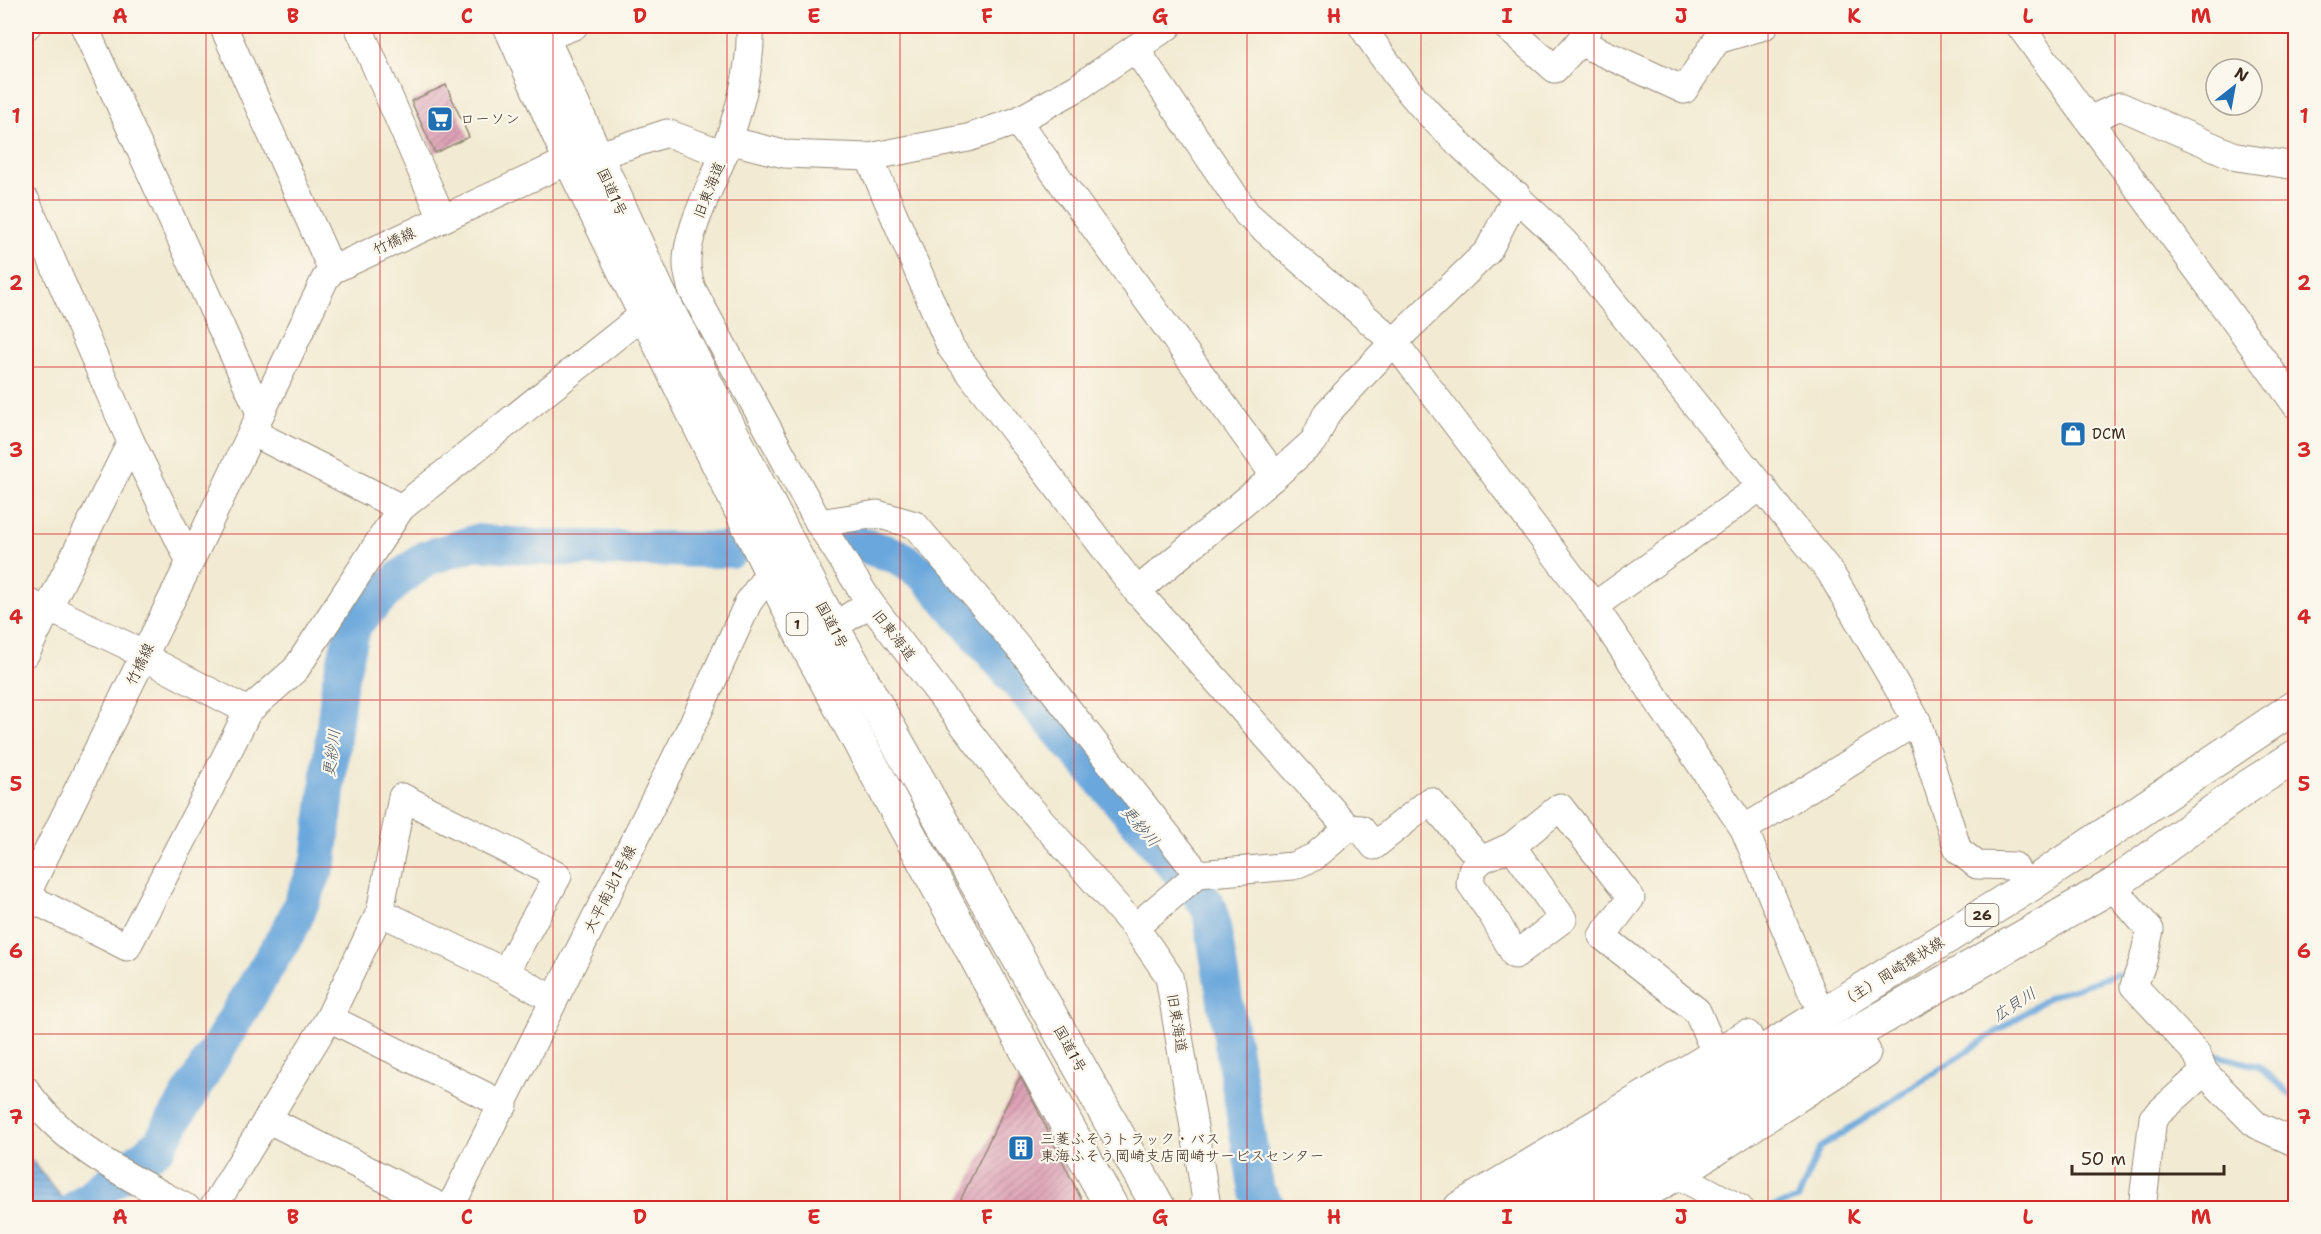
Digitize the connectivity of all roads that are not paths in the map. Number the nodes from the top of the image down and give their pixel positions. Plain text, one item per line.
1 (84, 26) edge
2 (223, 26) edge
3 (358, 26) edge
4 (510, 26) edge
5 (574, 26) edge
6 (750, 26) edge
7 (1168, 26) edge
8 (1362, 26) edge
9 (1506, 26) edge
10 (1764, 26) edge
11 (2020, 26) edge
12 (540, 32) edge
13 (1584, 34) edge
14 (1135, 48) junction
15 (2089, 120) junction
16 (1017, 121) junction
17 (726, 147) junction
18 (868, 157) junction
19 (583, 158) junction
20 (2295, 166) edge
21 (1517, 195) junction
22 (26, 201) edge
23 (442, 218) junction
24 (332, 270) junction
25 (644, 314) junction
26 (1394, 342) junction
27 (2295, 405) edge
28 (256, 422) junction
29 (131, 442) junction
30 (1275, 476) junction
31 (1762, 486) junction
32 (401, 508) junction
33 (819, 523) junction
34 (190, 562) junction
35 (771, 570) junction
36 (1137, 591) junction
37 (870, 603) junction
38 (35, 606) edge
39 (1594, 606) junction
40 (820, 636) junction
41 (26, 653) edge
42 (144, 657) junction
43 (2295, 706) edge
44 (248, 711) junction
45 (1917, 722) junction
46 (2295, 756) edge
47 (1348, 828) junction
48 (1744, 829) junction
49 (1512, 846) junction
50 (1481, 860) junction
51 (1198, 874) junction
52 (2112, 886) junction
53 (2027, 887) junction
54 (26, 895) edge
55 (380, 912) junction
56 (1135, 927) junction
57 (505, 972) junction
58 (1813, 996) junction
59 (554, 999) junction
60 (329, 1018) junction
61 (1716, 1055) junction
62 (2204, 1072) junction
63 (26, 1090) edge
64 (504, 1105) junction
65 (267, 1119) junction
66 (1671, 1125) junction
67 (2295, 1143) edge
68 (1676, 1174) junction
69 (154, 1196) edge
70 (187, 1209) edge
71 (213, 1209) edge
72 (443, 1209) edge
73 (450, 1209) edge
74 (1112, 1209) edge
75 (1159, 1209) edge
76 (1202, 1209) edge
77 (1460, 1209) edge
78 (1513, 1209) edge
79 (1562, 1209) edge
80 (1617, 1209) edge
81 (1739, 1209) edge
82 (2142, 1209) edge

1 - 28 street
2 - 24 street
3 - 23 street
4 - 19 main road, 国道1号 / 1
5 - 12 street
6 - 17 street, 旧東海道
7 - 14 street, 竹橋線
8 - 21 street
9 - 13 street
10 - 13 street
11 - 15 street
12 - 19 main road, 国道1号 / 1
14 - 16 street, 竹橋線
14 - 26 street
15 - 20 street
15 - 27 street
16 - 18 street, 竹橋線
16 - 30 street
17 - 18 street, 竹橋線
17 - 19 street, 竹橋線
17 - 33 street, 旧東海道
18 - 36 street
19 - 23 street, 竹橋線
19 - 25 main road, 国道1号 / 1
19 - 40 main road, 国道1号 / 1
21 - 26 street
21 - 31 street
22 - 29 street
23 - 24 street, 竹橋線
24 - 28 street, 竹橋線
25 - 32 street
25 - 35 main road, 国道1号 / 1
26 - 30 street
26 - 39 street
28 - 32 street
28 - 34 street, 竹橋線
29 - 34 street
29 - 38 street
30 - 36 street
31 - 39 street
31 - 45 street
32 - 44 street
33 - 37 street, 旧東海道
33 - 51 street
34 - 42 street, 竹橋線
35 - 40 main road, 国道1号 / 1
35 - 59 street, 大平南北1号線
36 - 47 street
37 - 40 street
37 - 56 street, 旧東海道
38 - 41 street
38 - 42 street
39 - 48 street
40 - 74 main road, 国道1号 / 1
40 - 75 main road, 国道1号 / 1
42 - 44 street
42 - 54 street, 竹橋線
43 - 53 main road, （主）岡崎環状線 / 26
44 - 54 street
45 - 48 street
45 - 53 street
46 - 52 main road, （主）岡崎環状線 / 26
47 - 50 street
47 - 51 street
48 - 58 street
49 - 50 street
49 - 50 street
49 - 61 street
51 - 56 street
52 - 62 street
52 - 66 main road, （主）岡崎環状線 / 26
52 - 68 main road, 26
53 - 58 main road, 26
53 - 66 main road, （主）岡崎環状線 / 26
55 - 57 street
55 - 57 street
55 - 60 street
56 - 76 street, 旧東海道
57 - 59 street
58 - 61 main road, 26
59 - 64 street, 大平南北1号線
60 - 64 street
60 - 65 street
61 - 77 main road, 26
62 - 67 street
62 - 82 street
63 - 69 street
64 - 73 street, 大平南北1号線
65 - 71 street
65 - 72 street
66 - 78 main road, （主）岡崎環状線 / 26
66 - 79 main road, （主）岡崎環状線 / 26
68 - 80 main road, 26
68 - 81 street
69 - 70 street

